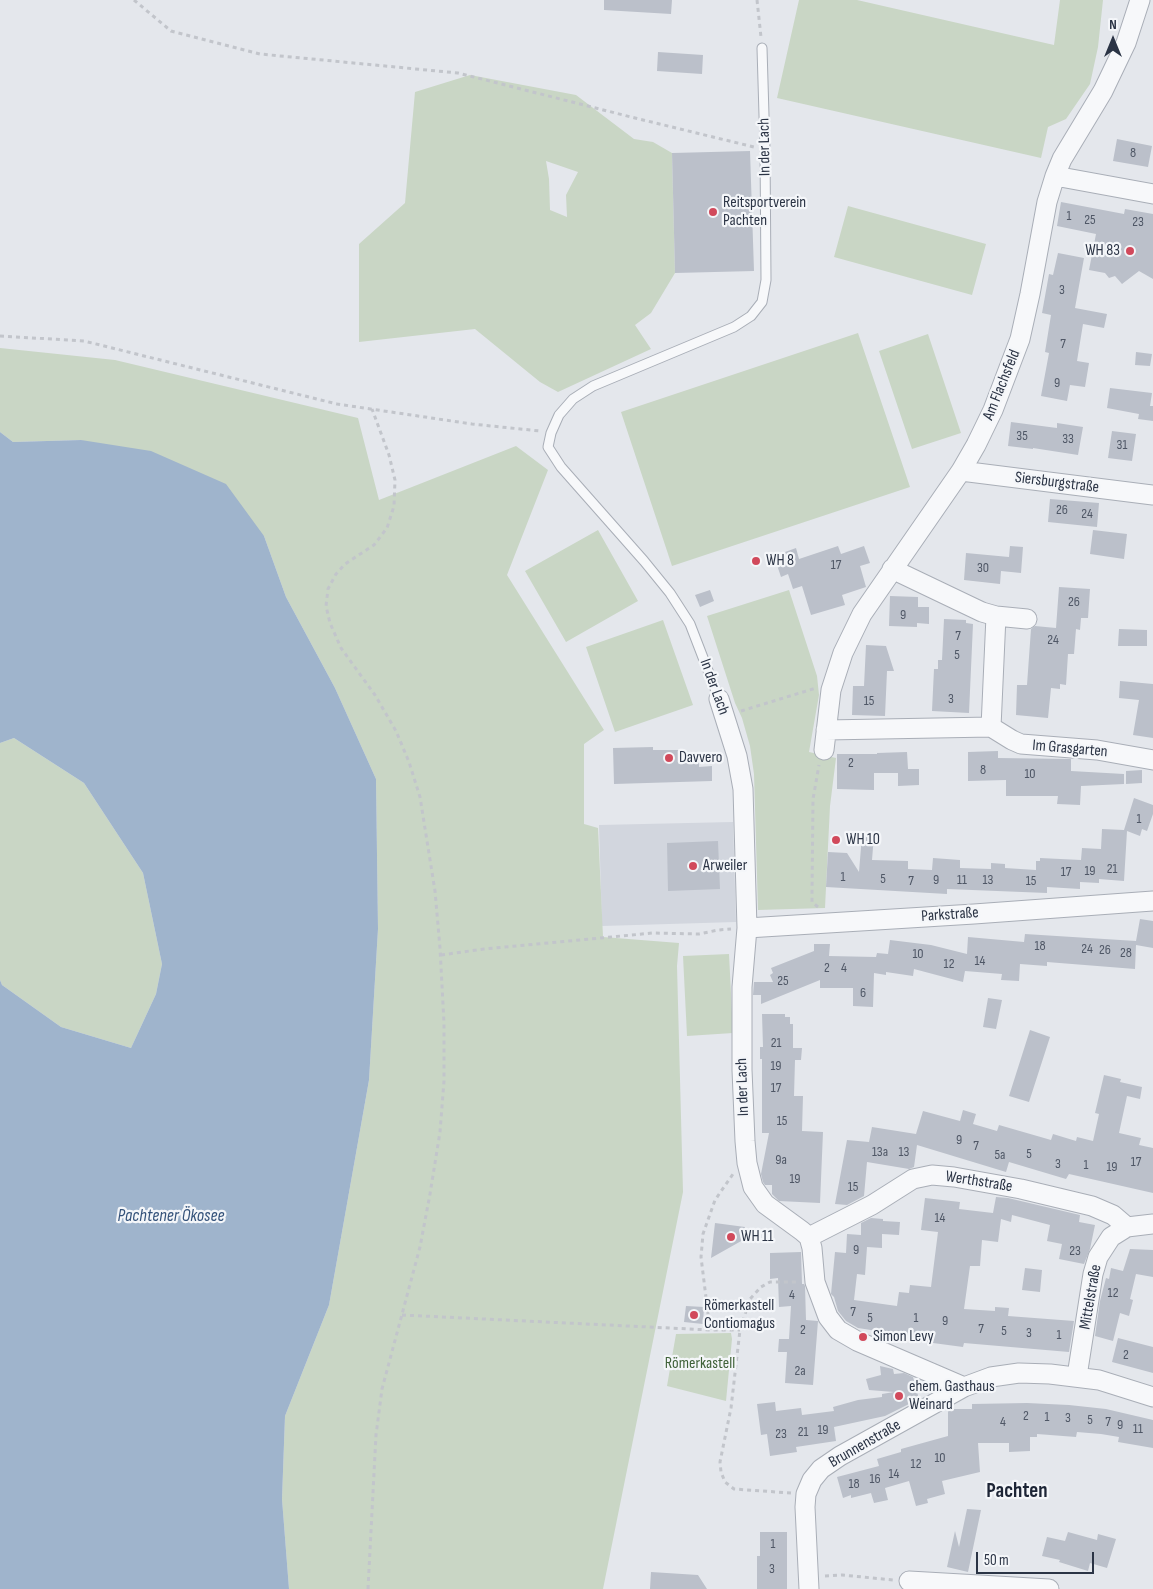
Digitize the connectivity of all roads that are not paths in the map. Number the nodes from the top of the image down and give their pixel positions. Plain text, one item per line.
1 (1140, 0) edge
2 (762, 48) road end
3 (1055, 176) junction
4 (1153, 194) edge
5 (961, 472) junction
6 (1153, 495) edge
7 (892, 569) junction
8 (996, 616) junction
9 (1027, 619) dead end
10 (719, 700) joint
11 (991, 727) junction
12 (826, 730) junction
13 (824, 750) road end
14 (1153, 760) edge
15 (1152, 898) edge
16 (747, 928) junction
17 (1153, 1224) edge
18 (1127, 1227) junction
19 (809, 1238) junction
20 (1077, 1376) junction
21 (964, 1387) junction
22 (1153, 1397) edge
23 (909, 1581) road end
24 (809, 1582) edge
25 (1049, 1589) edge

1 - 3 street, Am Flachsfeld
2 - 10 lane, In der Lach
3 - 4 street
3 - 5 street, Am Flachsfeld
5 - 6 street, Siersburgstraße
5 - 7 street, Am Flachsfeld
7 - 8 street
7 - 12 street, Am Flachsfeld
8 - 9 street
8 - 11 street
10 - 16 street, In der Lach
11 - 12 street
11 - 14 street, Im Grasgarten
12 - 13 street, Am Flachsfeld
15 - 16 street, Parkstraße
16 - 19 street, In der Lach
17 - 18 street
18 - 19 street, Werthstraße
18 - 20 street, Mittelstraße
19 - 21 street
20 - 21 street, Brunnenstraße
20 - 22 street, Brunnenstraße
21 - 24 street, Brunnenstraße
23 - 25 street

